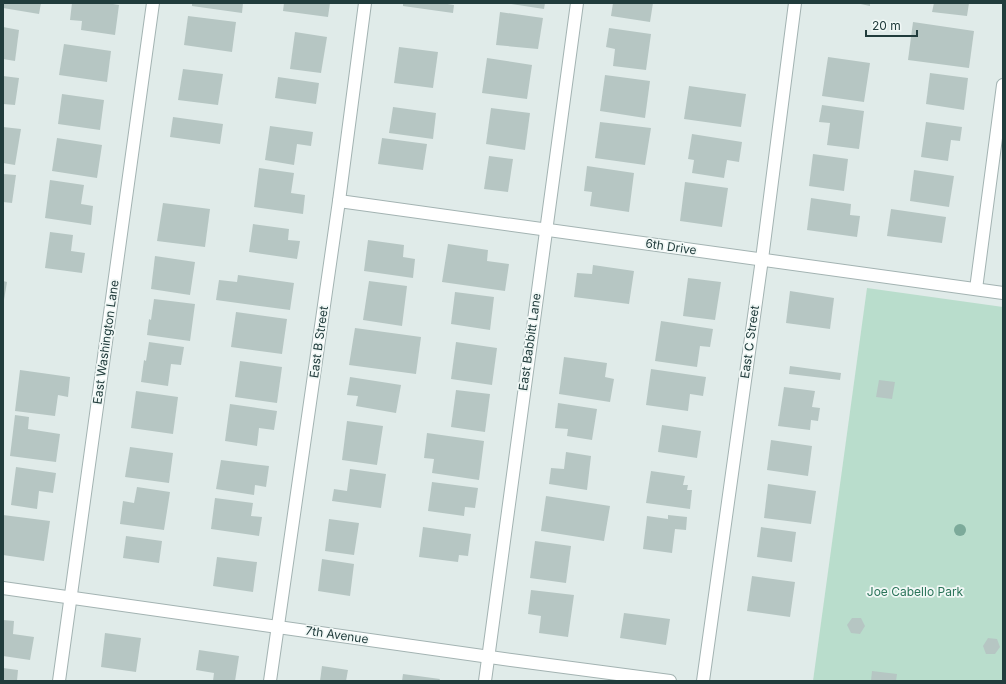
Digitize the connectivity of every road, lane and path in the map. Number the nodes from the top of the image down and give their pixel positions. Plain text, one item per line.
1 (153, 3) edge
2 (365, 3) edge
3 (577, 3) edge
4 (795, 3) edge
5 (1003, 84) edge
6 (339, 201) junction
7 (545, 229) junction
8 (762, 259) junction
9 (976, 289) junction
10 (1003, 293) edge
11 (3, 588) edge
12 (70, 598) junction
13 (277, 627) junction
14 (488, 657) junction
15 (59, 681) edge
16 (270, 681) edge
17 (485, 681) edge
18 (670, 681) edge
19 (703, 681) edge

1 - 12 street, East Washington Lane
2 - 6 street, East B Street
3 - 7 street, East Babbitt Lane
4 - 8 street, East C Street
5 - 9 street
6 - 7 street, 6th Drive
6 - 13 street, East B Street
7 - 8 street, 6th Drive
7 - 14 street, East Babbitt Lane
8 - 9 street, 6th Drive
8 - 19 street, East C Street
9 - 10 street, 6th Drive
11 - 12 street, 7th Avenue
12 - 13 street, 7th Avenue
12 - 15 street, East Washington Lane
13 - 14 street, 7th Avenue
13 - 16 street, East B Street
14 - 17 street, East Babbitt Lane
14 - 18 street, 7th Avenue

